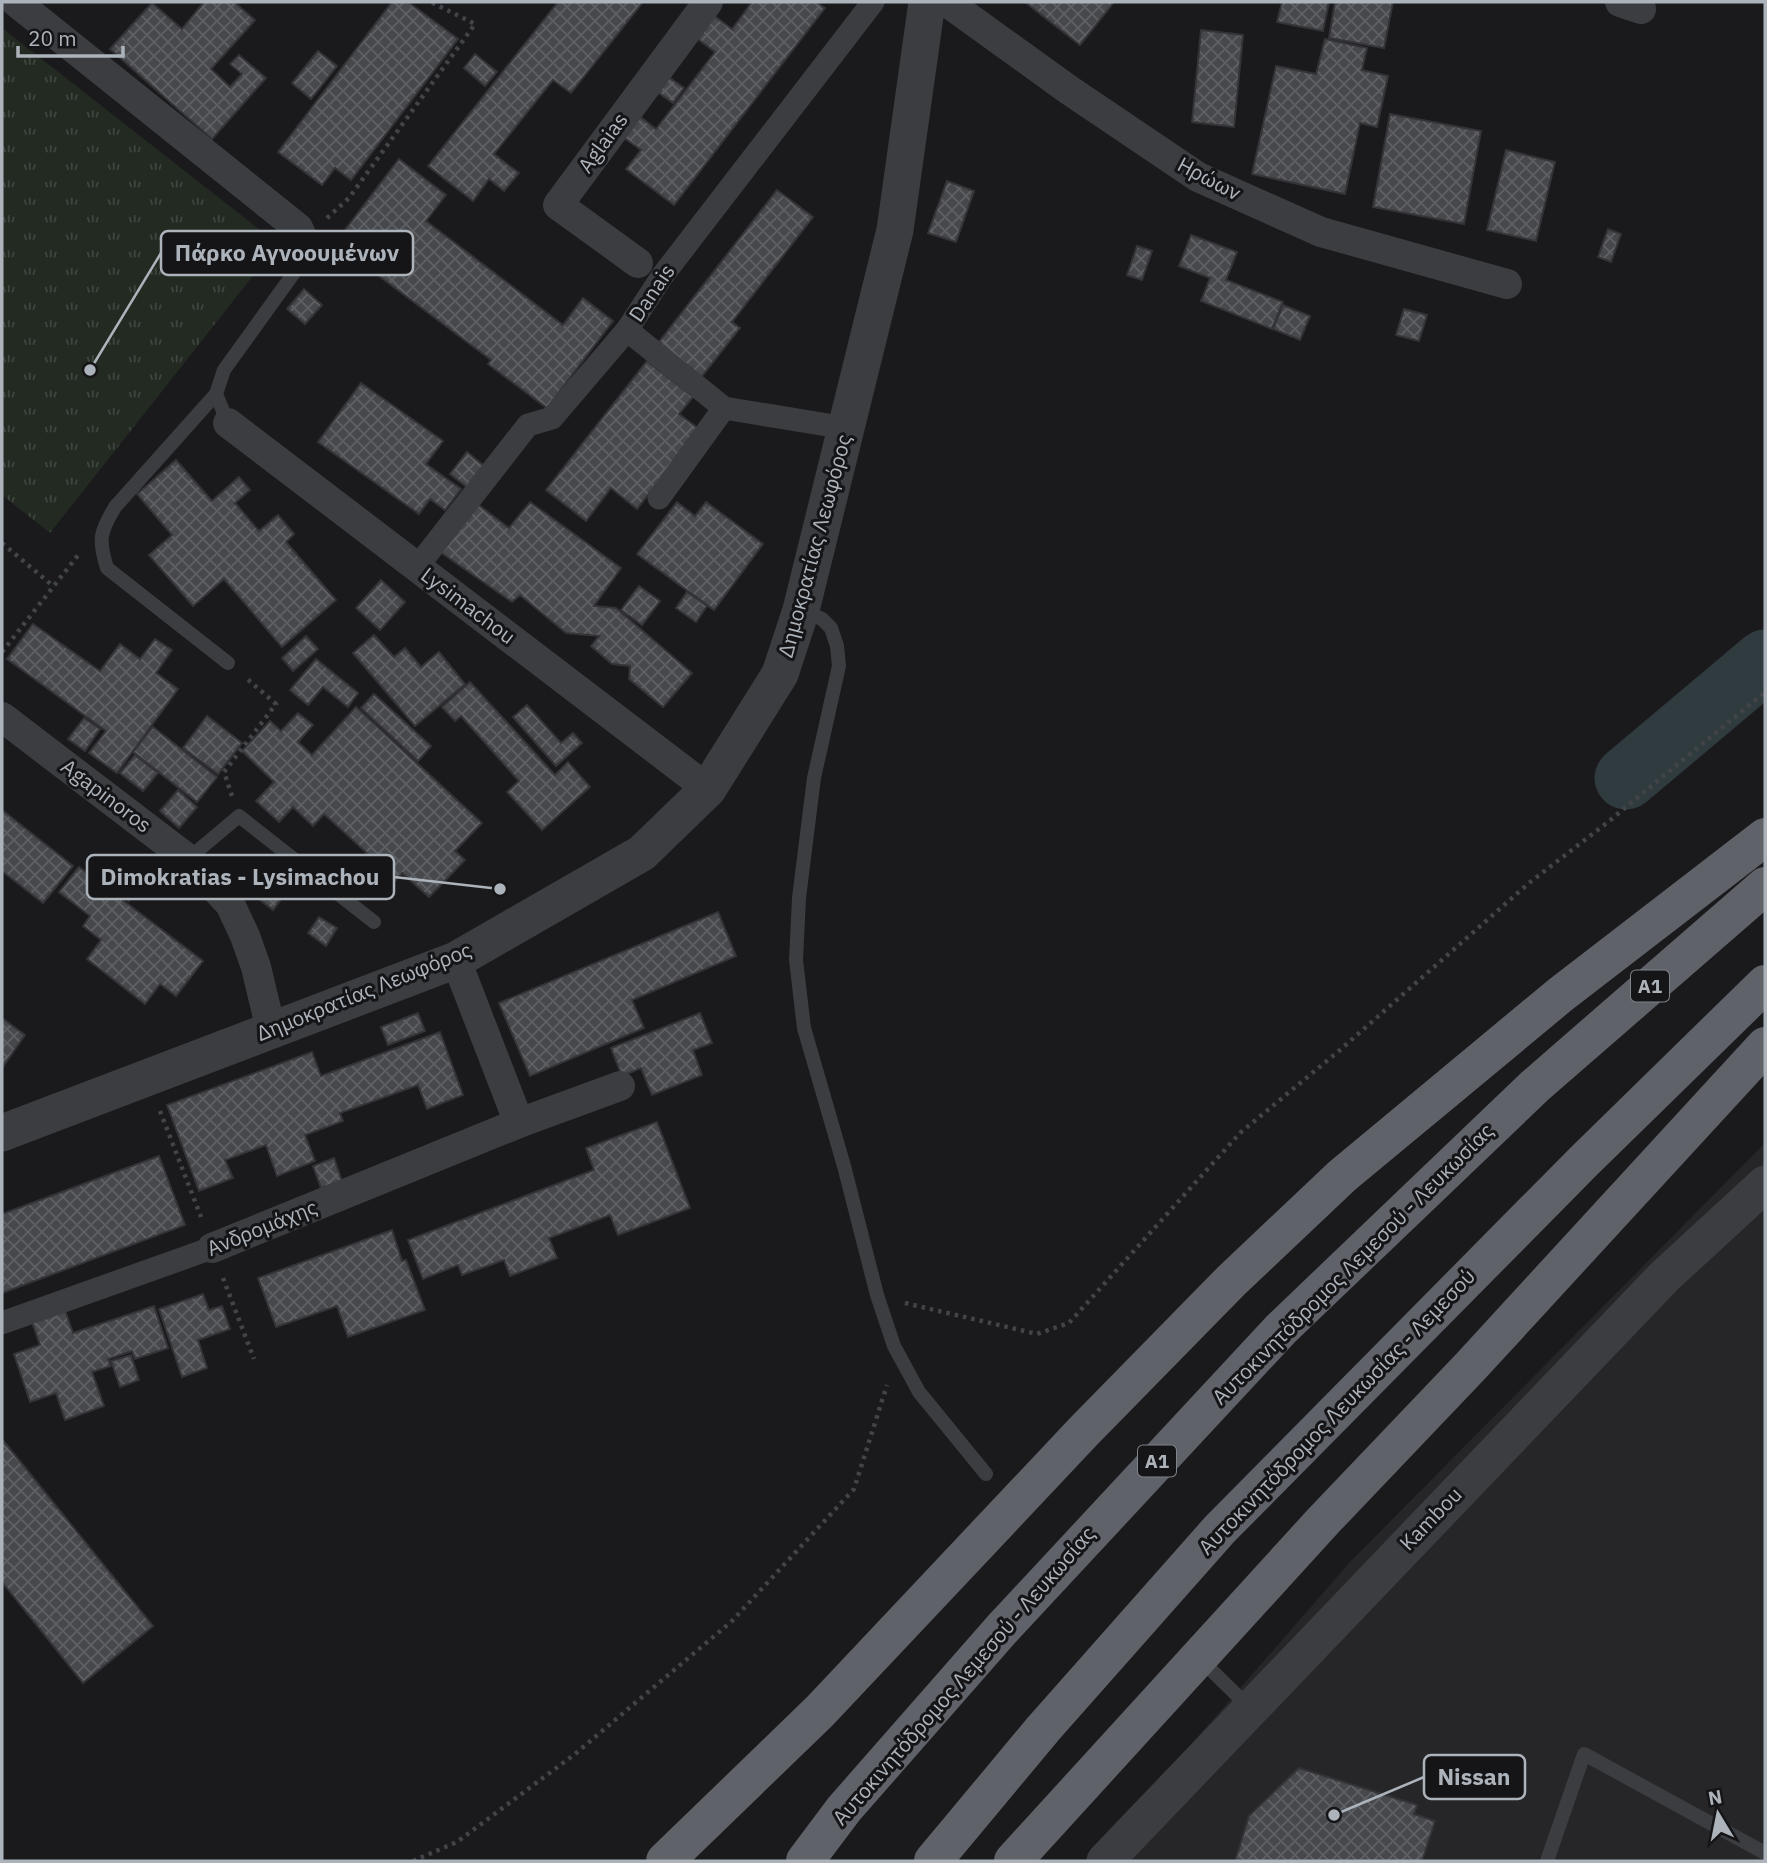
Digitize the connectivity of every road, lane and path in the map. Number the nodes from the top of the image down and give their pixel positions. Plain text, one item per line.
1 (16, 2) edge
2 (431, 2) edge
3 (708, 2) edge
4 (873, 2) edge
5 (927, 2) edge
6 (947, 2) edge
7 (303, 239) junction
8 (638, 263) dead end
9 (1507, 284) dead end
10 (627, 330) junction
11 (216, 394) junction
12 (724, 408) junction
13 (228, 423) joint
14 (846, 428) junction
15 (659, 498) dead end
16 (2, 543) edge
17 (102, 551) junction
18 (417, 566) junction
19 (53, 586) junction
20 (801, 610) junction
21 (2, 652) edge
22 (228, 663) joint
23 (1765, 692) edge
24 (2, 717) edge
25 (708, 789) junction
26 (239, 816) junction
27 (1765, 837) edge
28 (188, 859) junction
29 (1765, 886) edge
30 (374, 922) dead end
31 (456, 960) junction
32 (1765, 984) edge
33 (271, 1030) junction
34 (1765, 1046) edge
35 (147, 1077) junction
36 (620, 1086) dead end
37 (519, 1123) junction
38 (2, 1133) edge
39 (1765, 1184) edge
40 (199, 1212) dead end
41 (212, 1248) junction
42 (877, 1295) junction
43 (2, 1323) edge
44 (894, 1346) junction
45 (254, 1359) dead end
46 (986, 1474) dead end
47 (1208, 1667) dead end
48 (1250, 1708) junction
49 (1765, 1853) edge
50 (413, 1861) edge
51 (665, 1861) edge
52 (805, 1861) edge
53 (933, 1861) edge
54 (1013, 1861) edge
55 (1105, 1861) edge
56 (1547, 1861) edge

1 - 7 street
2 - 7 path
3 - 8 street, Aglaias
4 - 10 street, Danais
5 - 14 street, Δημοκρατίας Λεωφόρος
6 - 9 street, Ηρώων
7 - 11 lane
10 - 12 street
10 - 18 street, Danais
11 - 13 lane
11 - 17 lane
12 - 14 street
12 - 15 street
13 - 18 street, Lysimachou
14 - 20 street, Δημοκρατίας Λεωφόρος
16 - 19 path
17 - 19 path
17 - 22 lane
18 - 25 street, Lysimachou
19 - 21 path
20 - 25 street, Δημοκρατίας Λεωφόρος
20 - 42 lane
22 - 26 path
23 - 42 path
24 - 28 street, Agapinoros
25 - 31 street, Δημοκρατίας Λεωφόρος
26 - 28 lane
26 - 30 lane
27 - 51 highway
28 - 33 street, Agapinoros
29 - 52 highway, Αυτοκινητόδρομος Λεμεσού - Λευκωσίας / A1
31 - 33 street, Δημοκρατίας Λεωφόρος
31 - 37 street
32 - 53 highway, Αυτοκινητόδρομος Λευκωσίας - Λεμεσού
33 - 35 street, Δημοκρατίας Λεωφόρος
34 - 54 highway
35 - 38 street, Δημοκρατίας Λεωφόρος
35 - 40 path
36 - 37 street, Ανδρομάχης
37 - 41 street, Ανδρομάχης
39 - 48 street, Kambou
41 - 43 street, Ανδρομάχης
41 - 45 path
42 - 44 lane
44 - 46 lane
44 - 50 path
47 - 48 lane
48 - 55 street, Kambou
49 - 56 lane

